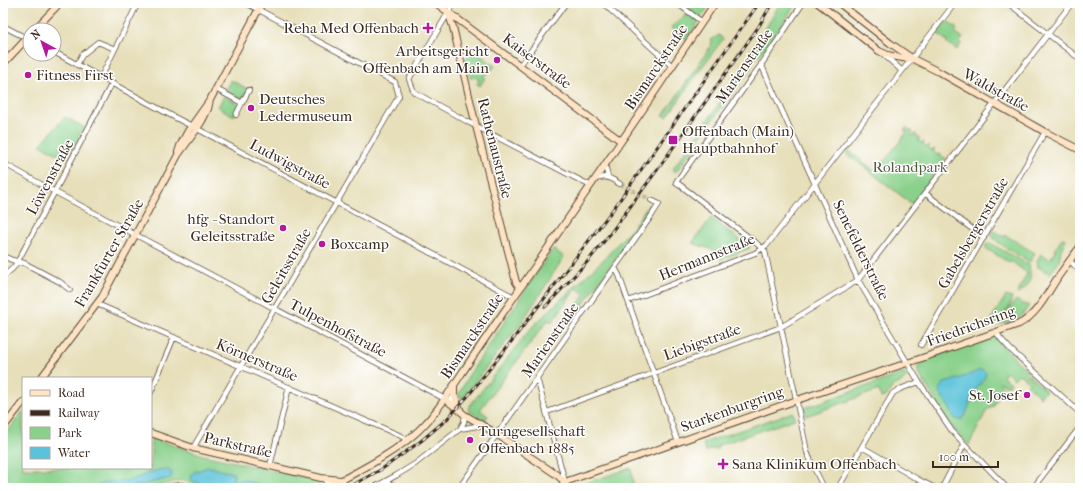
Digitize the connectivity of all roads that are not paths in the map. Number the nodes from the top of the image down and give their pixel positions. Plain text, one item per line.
1 (60, 3) edge
2 (138, 3) edge
3 (246, 3) edge
4 (262, 3) edge
5 (436, 3) edge
6 (454, 3) edge
7 (566, 3) edge
8 (603, 3) edge
9 (677, 3) edge
10 (715, 3) edge
11 (803, 3) edge
12 (818, 3) edge
13 (839, 3) edge
14 (955, 3) edge
15 (1008, 3) edge
16 (1072, 3) edge
17 (258, 10) junction
18 (448, 12) junction
19 (42, 22) edge
20 (702, 22) junction
21 (3, 26) edge
22 (22, 34) edge
23 (1048, 34) junction
24 (22, 44) edge
25 (115, 50) junction
26 (879, 51) junction
27 (62, 57) edge
28 (913, 59) junction
29 (1080, 59) edge
30 (3, 64) edge
31 (761, 64) junction
32 (77, 65) junction
33 (520, 65) junction
34 (672, 66) junction
35 (902, 72) junction
36 (101, 77) junction
37 (112, 83) junction
38 (216, 88) junction
39 (249, 90) dead end
40 (242, 103) junction
41 (994, 104) junction
42 (236, 115) dead end
43 (476, 126) junction
44 (194, 128) junction
45 (1045, 132) junction
46 (621, 140) junction
47 (1067, 144) junction
48 (1080, 150) edge
49 (1080, 153) edge
50 (3, 163) edge
51 (605, 165) junction
52 (608, 177) junction
53 (595, 179) junction
54 (620, 184) tunnel mouth
55 (815, 184) junction
56 (591, 186) junction
57 (55, 192) junction
58 (925, 194) junction
59 (651, 200) dead end
60 (337, 203) junction
61 (135, 234) junction
62 (984, 238) junction
63 (1080, 247) edge
64 (763, 248) junction
65 (3, 256) edge
66 (18, 261) junction
67 (1070, 261) junction
68 (615, 268) junction
69 (1080, 271) edge
70 (3, 277) edge
71 (858, 280) junction
72 (520, 288) junction
73 (70, 290) dead end
74 (514, 297) junction
75 (628, 301) junction
76 (97, 304) junction
77 (275, 308) junction
78 (781, 327) junction
79 (996, 332) junction
80 (174, 337) junction
81 (921, 345) dead end
82 (908, 362) junction
83 (241, 366) junction
84 (653, 373) junction
85 (42, 377) edge
86 (538, 378) junction
87 (919, 382) junction
88 (454, 386) junction
89 (289, 387) junction
90 (152, 390) edge
91 (445, 399) junction
92 (797, 400) junction
93 (22, 403) edge
94 (547, 412) junction
95 (464, 413) junction
96 (1080, 413) edge
97 (482, 425) junction
98 (1080, 427) edge
99 (3, 428) edge
100 (460, 429) junction
101 (152, 433) edge
102 (497, 435) junction
103 (407, 440) junction
104 (678, 442) junction
105 (964, 444) junction
106 (862, 447) junction
107 (193, 448) junction
108 (270, 466) junction
109 (393, 478) junction
110 (342, 480) junction
111 (385, 482) junction
112 (324, 484) edge
113 (395, 485) junction
114 (566, 485) edge
115 (838, 487) edge
116 (166, 488) edge
117 (193, 488) edge
118 (346, 488) edge
119 (373, 488) edge
120 (401, 488) edge
121 (460, 488) edge
122 (557, 488) edge
123 (824, 488) edge
124 (935, 488) edge
125 (942, 488) edge
126 (1008, 488) edge
127 (1033, 488) edge

1 - 19 main road
2 - 25 street
3 - 17 street
4 - 17 main road, Frankfurter Straße
5 - 18 main road, Kaiserstraße
6 - 18 street
7 - 33 street
8 - 34 street
9 - 20 street
10 - 20 main road, Bismarckstraße
11 - 31 street, Marienstraße
12 - 26 main road, Waldstraße
13 - 28 main road, Waldstraße
14 - 28 street, Hermannstraße
15 - 23 street
16 - 23 street
17 - 38 main road, Frankfurter Straße
17 - 60 street, Geleitsstraße
18 - 33 main road, Kaiserstraße
18 - 43 main road, Rathenaustraße
18 - 43 street
20 - 34 main road, Bismarckstraße
21 - 22 street
23 - 29 street
23 - 41 street
24 - 30 main road
25 - 32 street
25 - 36 street
26 - 28 main road, Waldstraße
26 - 35 street, Waldstraße
27 - 32 street, Ludwigstraße
28 - 35 street, Hermannstraße
28 - 41 main road, Waldstraße
31 - 55 street, Senefelderstraße
31 - 64 street, Marienstraße
32 - 36 street, Ludwigstraße
33 - 46 main road, Kaiserstraße
34 - 46 main road, Bismarckstraße
35 - 55 street, Hermannstraße
36 - 37 street, Ludwigstraße
37 - 44 street, Ludwigstraße
37 - 57 street, Löwenstraße
38 - 40 street
38 - 44 main road, Frankfurter Straße
39 - 40 street
40 - 42 street
41 - 45 main road, Waldstraße
41 - 58 street
43 - 56 street
43 - 72 main road, Rathenaustraße
44 - 60 street, Ludwigstraße
44 - 61 main road, Frankfurter Straße
45 - 47 main road, Waldstraße
45 - 62 street, Gabelsbergerstraße
46 - 51 main road, Bismarckstraße
47 - 48 main road, Waldstraße
47 - 49 main road, Waldstraße
50 - 57 street, Tulpenhofstraße
51 - 52 street
51 - 53 main road, Bismarckstraße
52 - 53 street
52 - 54 street
53 - 56 main road, Bismarckstraße
55 - 64 street, Hermannstraße
55 - 71 street, Senefelderstraße
56 - 72 main road, Bismarckstraße
57 - 61 street, Tulpenhofstraße
57 - 66 street, Löwenstraße
58 - 62 street
58 - 71 street
59 - 68 street, Marienstraße
60 - 74 street, Ludwigstraße
60 - 77 street, Geleitsstraße
61 - 76 main road, Frankfurter Straße
61 - 77 street, Tulpenhofstraße
62 - 81 street, Gabelsbergerstraße
63 - 67 main road, Friedrichsring
64 - 75 street, Hermannstraße
64 - 78 street
65 - 66 street
66 - 70 street, Löwenstraße
66 - 73 street
67 - 69 street
67 - 79 main road, Friedrichsring
68 - 75 street
68 - 86 street, Marienstraße
71 - 78 street, Liebigstraße
71 - 82 street, Senefelderstraße
72 - 74 main road, Bismarckstraße
74 - 88 main road, Bismarckstraße
75 - 84 street
76 - 80 street, Körnerstraße
76 - 85 main road, Frankfurter Straße
77 - 83 street, Geleitsstraße
77 - 91 street, Tulpenhofstraße
78 - 84 street, Liebigstraße
78 - 92 street
79 - 82 main road, Friedrichsring
79 - 96 street
80 - 83 street, Körnerstraße
80 - 90 street
82 - 87 street, Senefelderstraße
82 - 92 main road, Starkenburgring
83 - 89 street, Körnerstraße
83 - 107 street, Geleitsstraße
84 - 94 street, Liebigstraße
84 - 104 street
86 - 94 street
86 - 102 street, Marienstraße
87 - 105 street, Senefelderstraße
87 - 106 street
88 - 91 main road, Bismarckstraße
88 - 95 main road
89 - 103 street, Körnerstraße
89 - 108 street
91 - 95 main road
91 - 103 main road, Bismarckstraße
92 - 104 main road, Starkenburgring
92 - 123 street
93 - 99 main road
94 - 114 street
95 - 97 main road
95 - 100 street
97 - 100 street
97 - 102 main road
98 - 127 street
100 - 109 street
101 - 107 main road, Parkstraße
102 - 114 main road
102 - 121 street, Marienstraße
103 - 110 main road, Bismarckstraße
104 - 114 main road, Starkenburgring
105 - 125 street
105 - 126 street, Senefelderstraße
106 - 115 street
106 - 124 street
107 - 108 main road, Parkstraße
108 - 112 main road, Parkstraße
109 - 111 street
109 - 113 street
110 - 112 main road, Parkstraße
110 - 112 main road, Bismarckstraße
110 - 118 street
111 - 113 street
111 - 119 street
113 - 120 street
114 - 122 street
116 - 117 main road

